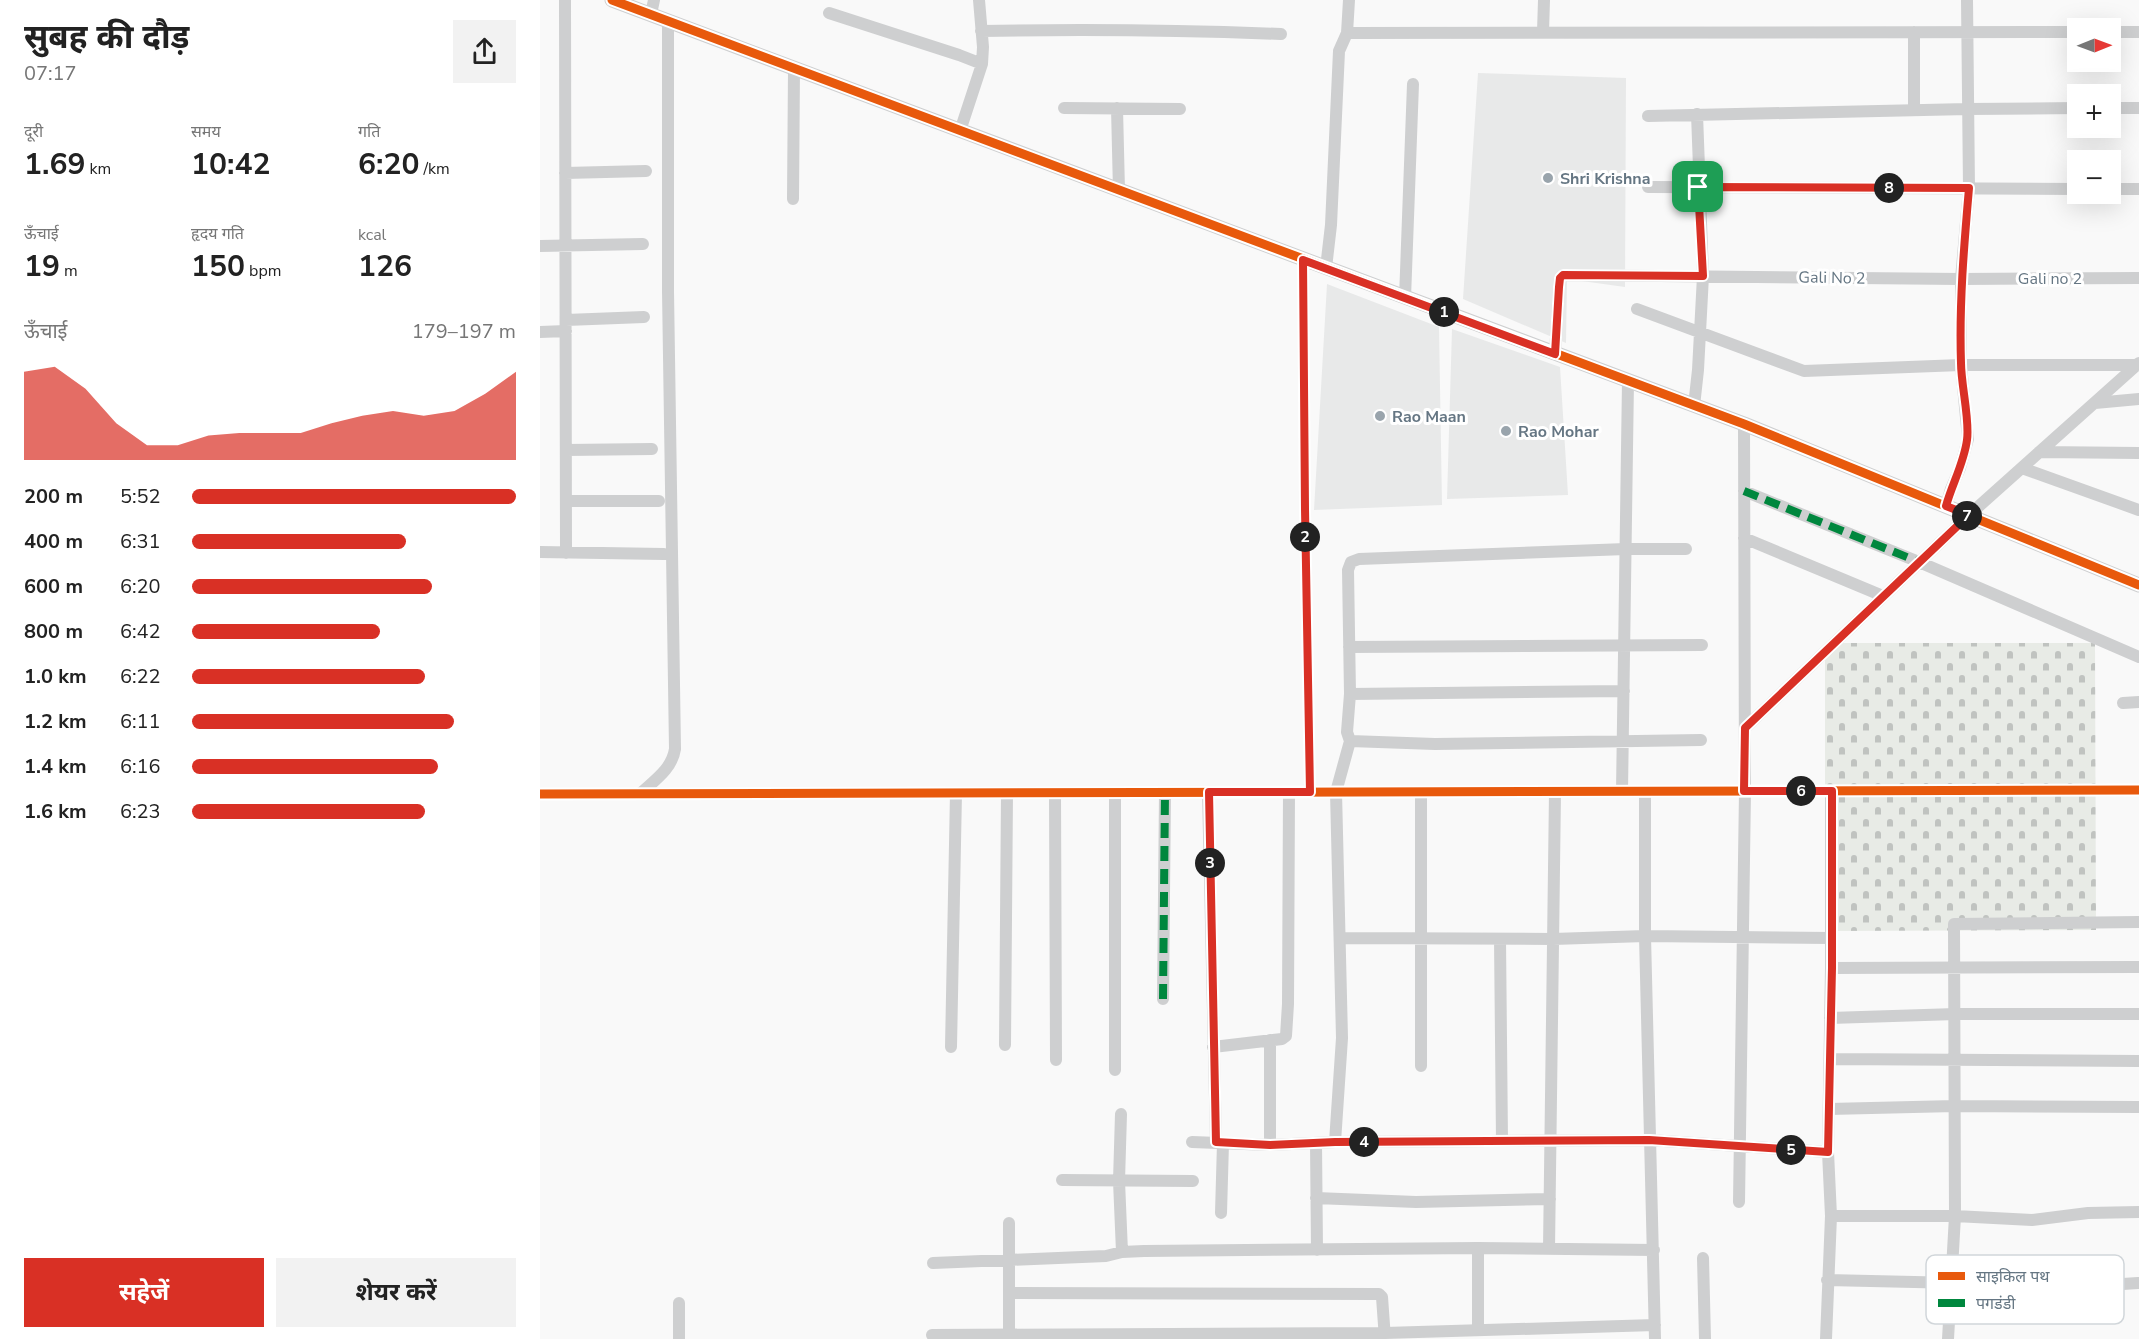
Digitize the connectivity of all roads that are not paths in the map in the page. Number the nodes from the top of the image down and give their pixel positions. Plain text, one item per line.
1 (565, 0) edge
2 (612, 0) edge
3 (979, 0) edge
4 (1349, 0) edge
5 (1544, 0) edge
6 (1967, 0) edge
7 (653, 7) edge
8 (829, 14) dead end
9 (669, 21) junction
10 (981, 31) junction
11 (1967, 31) junction
12 (1543, 32) junction
13 (1914, 32) junction
14 (2067, 32) edge
15 (2121, 32) edge
16 (2139, 32) edge
17 (1347, 33) junction
18 (1281, 34) dead end
19 (982, 64) junction
20 (794, 69) junction
21 (1413, 84) dead end
22 (1064, 108) dead end
23 (1117, 108) junction
24 (2067, 108) edge
25 (2121, 108) edge
26 (2139, 108) edge
27 (1180, 109) dead end
28 (1968, 109) junction
29 (1914, 110) junction
30 (1697, 114) junction
31 (1648, 116) dead end
32 (960, 131) junction
33 (646, 171) dead end
34 (565, 173) junction
35 (1648, 187) dead end
36 (1698, 187) junction
37 (1969, 188) junction
38 (2067, 189) edge
39 (2121, 189) edge
40 (2139, 189) edge
41 (1119, 191) junction
42 (793, 199) dead end
43 (643, 244) dead end
44 (540, 246) edge
45 (565, 247) junction
46 (1303, 260) junction
47 (1326, 268) junction
48 (1703, 276) junction
49 (2139, 278) edge
50 (1961, 279) junction
51 (1405, 298) junction
52 (1637, 309) dead end
53 (644, 317) dead end
54 (566, 326) junction
55 (1700, 331) junction
56 (540, 332) edge
57 (1555, 354) junction
58 (2138, 364) edge
59 (1960, 365) junction
60 (1628, 381) junction
61 (2139, 399) edge
62 (2095, 403) junction
63 (1694, 406) junction
64 (1744, 424) junction
65 (652, 449) dead end
66 (566, 450) junction
67 (2039, 452) junction
68 (2139, 453) edge
69 (2022, 468) junction
70 (1744, 492) junction
71 (566, 501) junction
72 (659, 501) dead end
73 (1946, 506) junction
74 (2139, 510) edge
75 (1969, 515) junction
76 (1744, 538) junction
77 (1626, 549) junction
78 (1686, 549) dead end
79 (540, 552) edge
80 (566, 553) junction
81 (664, 554) dead end
82 (1919, 562) junction
83 (2139, 585) edge
84 (1883, 596) junction
85 (1624, 645) junction
86 (1702, 645) dead end
87 (1349, 647) junction
88 (2139, 657) edge
89 (1624, 691) junction
90 (1350, 694) junction
91 (2139, 702) edge
92 (2123, 703) dead end
93 (1745, 728) junction
94 (1623, 740) junction
95 (1701, 740) dead end
96 (1350, 741) junction
97 (2139, 790) edge
98 (1623, 791) junction
99 (1645, 791) junction
100 (1744, 791) junction
101 (1832, 791) junction
102 (1165, 792) junction
103 (1209, 792) junction
104 (1289, 792) junction
105 (1310, 792) junction
106 (1336, 792) junction
107 (1421, 792) junction
108 (1555, 792) junction
109 (956, 793) junction
110 (1007, 793) junction
111 (1055, 793) junction
112 (1115, 793) junction
113 (540, 794) edge
114 (640, 794) junction
115 (2139, 922) edge
116 (1645, 936) junction
117 (1341, 938) junction
118 (1420, 938) junction
119 (1831, 938) junction
120 (1500, 939) junction
121 (1552, 939) junction
122 (1743, 939) junction
123 (2139, 967) edge
124 (1832, 968) junction
125 (1954, 968) junction
126 (1163, 999) dead end
127 (1956, 1014) junction
128 (2139, 1014) edge
129 (1830, 1018) junction
130 (1270, 1040) junction
131 (1005, 1046) dead end
132 (951, 1047) dead end
133 (1213, 1047) junction
134 (1830, 1059) junction
135 (1056, 1060) dead end
136 (1955, 1060) junction
137 (2139, 1061) edge
138 (1421, 1066) dead end
139 (1116, 1070) dead end
140 (1955, 1106) junction
141 (2139, 1107) edge
142 (1829, 1109) junction
143 (1121, 1114) dead end
144 (1552, 1139) junction
145 (1649, 1140) junction
146 (1502, 1141) junction
147 (1192, 1142) dead end
148 (1335, 1142) junction
149 (1220, 1143) junction
150 (1316, 1143) junction
151 (1270, 1145) junction
152 (1740, 1147) junction
153 (1828, 1152) junction
154 (1062, 1180) dead end
155 (1119, 1181) junction
156 (1192, 1181) dead end
157 (1316, 1198) junction
158 (1550, 1200) junction
159 (1739, 1202) dead end
160 (2139, 1212) edge
161 (1221, 1213) dead end
162 (1831, 1215) junction
163 (1955, 1216) junction
164 (1009, 1222) dead end
165 (1478, 1248) junction
166 (1317, 1250) junction
167 (1549, 1250) junction
168 (1654, 1250) junction
169 (1122, 1252) junction
170 (1953, 1255) edge
171 (1703, 1258) dead end
172 (1009, 1259) junction
173 (933, 1263) dead end
174 (1827, 1280) junction
175 (1926, 1282) edge
176 (1009, 1293) junction
177 (679, 1303) dead end
178 (1949, 1324) edge
179 (1656, 1325) junction
180 (1478, 1329) junction
181 (932, 1335) dead end
182 (1385, 1336) edge
183 (1009, 1337) edge
184 (679, 1339) edge
185 (1655, 1339) edge
186 (1705, 1339) edge
187 (1826, 1339) edge
188 (1948, 1339) edge

1 - 34 street
2 - 7 street
3 - 10 street
4 - 17 street
5 - 12 street
6 - 11 street
7 - 9 street
8 - 19 street
9 - 20 street
9 - 114 street
10 - 18 street
10 - 19 street
11 - 13 street
11 - 14 street
11 - 28 street
12 - 13 street
12 - 17 street
13 - 29 street
15 - 16 street
17 - 47 street
19 - 32 street
20 - 32 street
20 - 42 street
21 - 51 street
22 - 23 street
23 - 27 street
23 - 41 street
24 - 28 street
25 - 26 street
28 - 29 street
28 - 37 street
29 - 30 street
30 - 31 street
30 - 36 street
32 - 41 street
33 - 34 street
34 - 45 street
35 - 36 street
36 - 37 street
36 - 48 street
37 - 38 street
37 - 50 street
39 - 40 street
41 - 46 street
43 - 45 street
44 - 45 street
45 - 54 street
46 - 47 street
46 - 105 lane
47 - 51 street
48 - 50 street, Gali No 2
48 - 55 street
48 - 57 street, Gali No 2
49 - 50 street, Gali no 2
50 - 59 street
51 - 57 street
52 - 55 street
53 - 54 street
54 - 56 street
54 - 66 street
55 - 59 street
55 - 63 street
57 - 60 street
58 - 59 street
58 - 62 street
59 - 73 street
60 - 63 street
60 - 77 street
61 - 62 street
62 - 67 street
63 - 64 street
64 - 70 street
64 - 73 street
65 - 66 street
66 - 71 street
67 - 68 street
67 - 69 street
69 - 74 street
69 - 75 street
70 - 76 street
70 - 82 street
71 - 72 street
71 - 80 street
73 - 75 street
75 - 82 street
75 - 83 street
76 - 84 street
76 - 93 street
77 - 78 street
77 - 85 street
77 - 87 street
79 - 80 street
80 - 81 street
82 - 84 street
82 - 88 street
84 - 93 street
85 - 86 street
85 - 87 street
85 - 89 street
87 - 90 street
89 - 90 street
89 - 94 street
90 - 96 street
91 - 92 street
93 - 100 street
94 - 95 street
94 - 96 street
94 - 98 street
96 - 106 street
97 - 101 street
98 - 99 street
98 - 108 street
99 - 100 street
99 - 116 street
100 - 101 street
100 - 122 street
101 - 119 street
102 - 103 street
102 - 112 street
102 - 126 street
103 - 104 street
103 - 133 street
104 - 105 street
104 - 130 street
105 - 106 street
106 - 107 street
106 - 117 street
107 - 108 street
107 - 118 street
108 - 121 street
109 - 110 street
109 - 114 street
109 - 132 street
110 - 111 street
110 - 131 street
111 - 112 street
111 - 135 street
112 - 139 street
113 - 114 street
115 - 125 street
116 - 121 street
116 - 122 street
116 - 145 street
117 - 118 street
117 - 148 street
118 - 120 street
118 - 138 street
119 - 122 street
119 - 124 street
120 - 121 street
120 - 146 street
121 - 144 street
122 - 152 street
123 - 125 street
124 - 125 street
124 - 129 street
125 - 127 street
127 - 128 street
127 - 129 street
127 - 136 street
129 - 134 street
130 - 133 street
130 - 151 street
133 - 149 street
134 - 136 street
134 - 142 street
136 - 137 street
136 - 140 street
140 - 141 street
140 - 142 street
140 - 163 street
142 - 153 street
143 - 155 street
144 - 145 street
144 - 146 street
144 - 158 street
145 - 152 street
145 - 168 street
146 - 148 street
147 - 149 street
148 - 150 street
149 - 151 street
149 - 161 street
150 - 151 street
150 - 157 street
152 - 153 street
152 - 159 street
153 - 162 street
154 - 155 street
155 - 156 street
155 - 169 street
157 - 158 street
157 - 166 street
158 - 167 street
160 - 163 street
162 - 163 street
162 - 174 street
163 - 170 street
164 - 172 street
165 - 166 street
165 - 167 street
165 - 180 street
166 - 169 street
167 - 168 street
168 - 179 street
169 - 172 street
171 - 186 street
172 - 173 street
172 - 176 street
174 - 175 street
174 - 187 street
176 - 182 street
176 - 183 street
177 - 184 street
178 - 188 street
179 - 180 street
179 - 185 street
180 - 182 street
181 - 183 street
182 - 183 street

